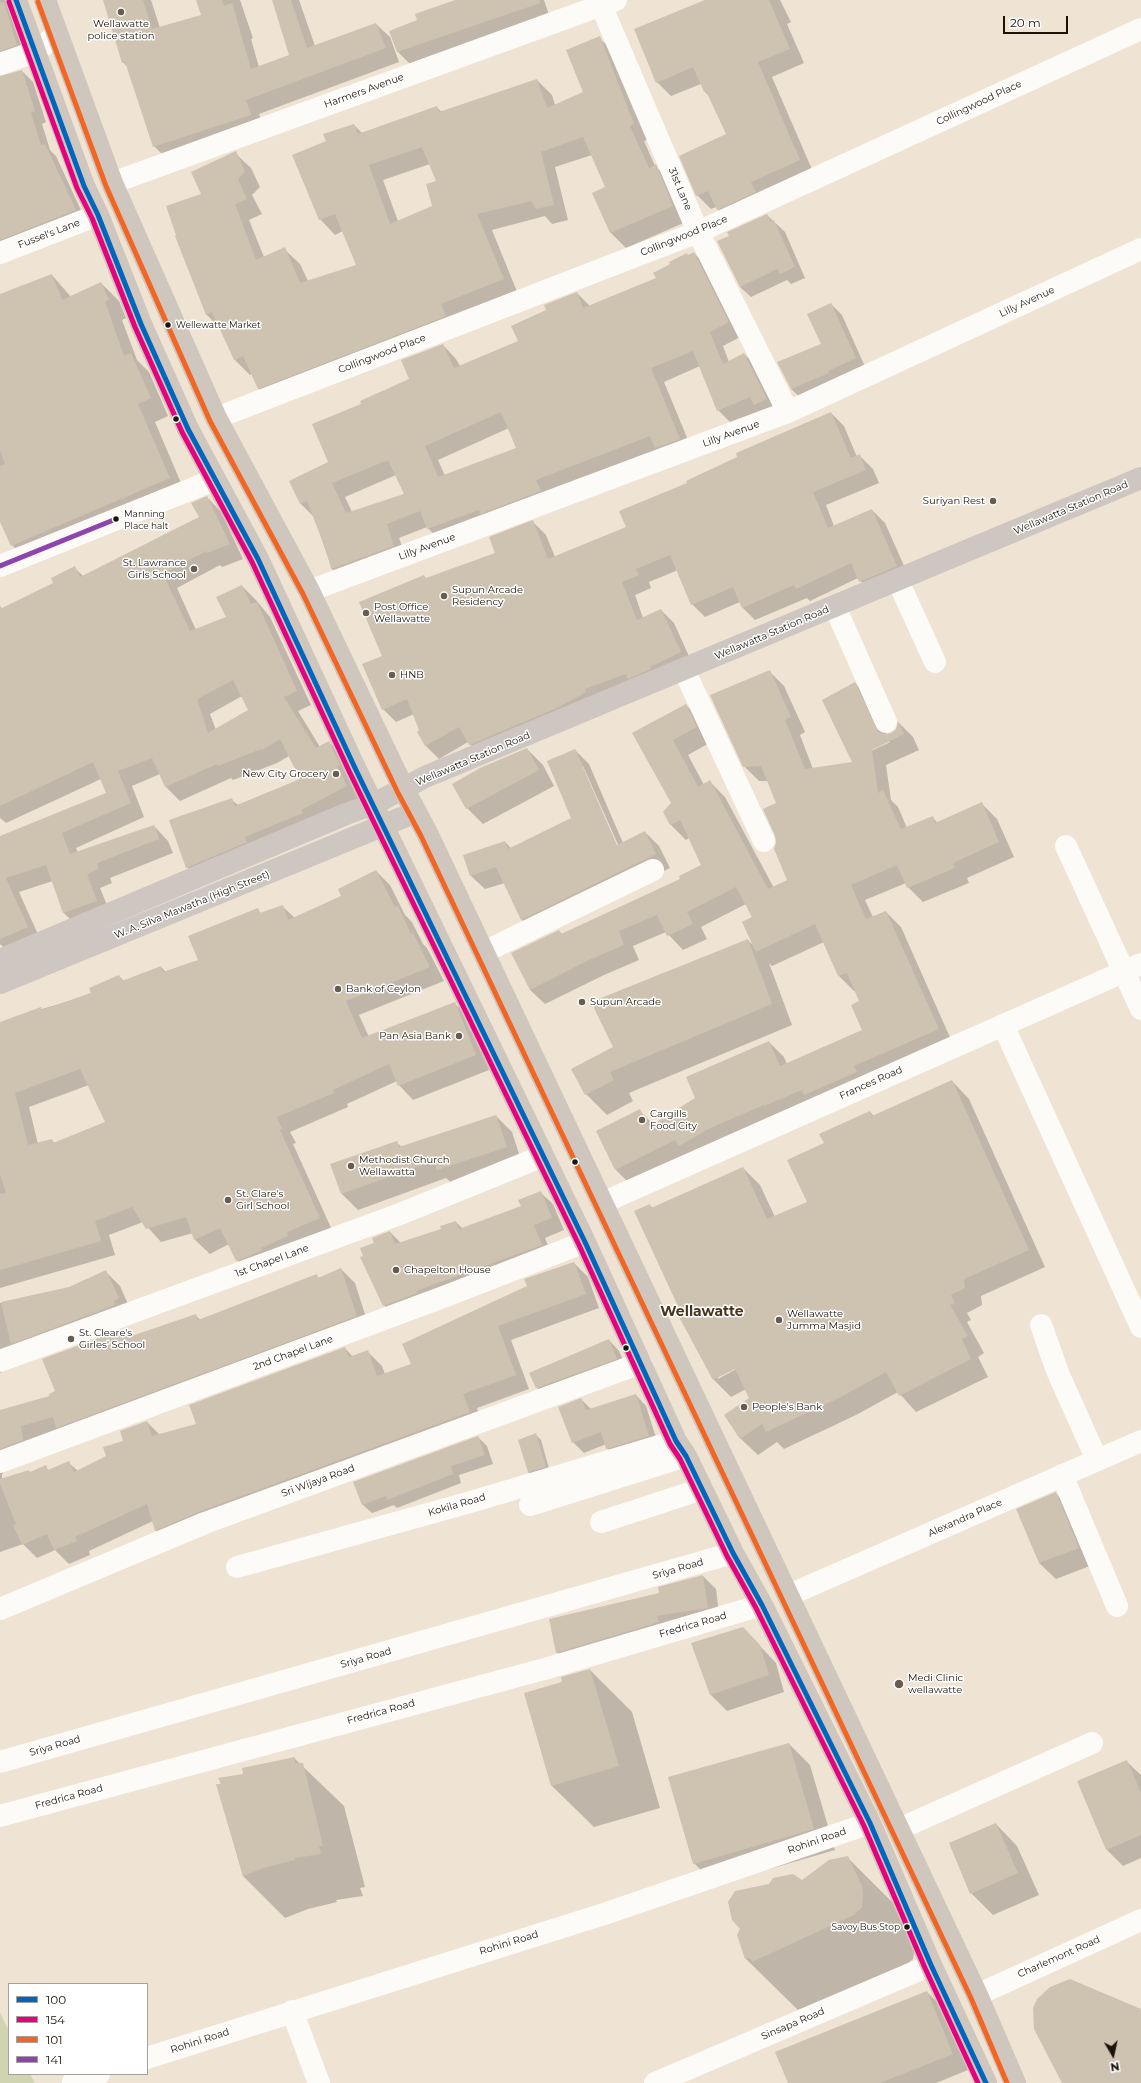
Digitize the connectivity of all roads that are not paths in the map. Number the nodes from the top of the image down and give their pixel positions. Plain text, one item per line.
1 (16, 0) edge
2 (45, 0) edge
3 (608, 3) edge
4 (1141, 29) edge
5 (57, 36) junction
6 (35, 52) junction
7 (0, 64) edge
8 (112, 183) junction
9 (98, 215) junction
10 (698, 232) junction
11 (1141, 249) edge
12 (0, 253) edge
13 (788, 412) junction
14 (216, 418) junction
15 (1141, 478) edge
16 (214, 480) junction
17 (0, 566) edge
18 (898, 581) junction
19 (309, 591) junction
20 (835, 607) junction
21 (935, 662) dead end
22 (684, 670) junction
23 (886, 722) dead end
24 (404, 790) junction
25 (374, 804) junction
26 (416, 812) junction
27 (385, 825) junction
28 (764, 841) dead end
29 (1066, 846) dead end
30 (653, 870) dead end
31 (484, 952) junction
32 (0, 960) edge
33 (1133, 968) edge
34 (0, 983) edge
35 (1141, 1009) edge
36 (1003, 1025) junction
37 (543, 1156) junction
38 (602, 1203) junction
39 (585, 1242) junction
40 (1040, 1325) dead end
41 (1141, 1326) edge
42 (0, 1362) edge
43 (640, 1363) junction
44 (1141, 1441) edge
45 (681, 1448) junction
46 (1097, 1460) junction
47 (0, 1462) edge
48 (1062, 1475) junction
49 (702, 1489) junction
50 (530, 1505) dead end
51 (602, 1522) dead end
52 (733, 1553) junction
53 (237, 1567) dead end
54 (789, 1595) junction
55 (762, 1605) junction
56 (1117, 1606) dead end
57 (0, 1609) edge
58 (852, 1730) junction
59 (830, 1743) junction
60 (1092, 1743) dead end
61 (0, 1762) edge
62 (0, 1816) edge
63 (870, 1823) junction
64 (899, 1829) junction
65 (1141, 1920) edge
66 (931, 1965) junction
67 (977, 1995) junction
68 (292, 2012) junction
69 (148, 2058) edge
70 (96, 2075) edge
71 (73, 2082) edge
72 (319, 2083) edge
73 (655, 2083) edge
74 (986, 2083) edge
75 (1015, 2083) edge

1 - 6 highway
2 - 5 highway
3 - 8 street, Harmers Avenue
3 - 10 street, 31st Lane
4 - 10 street, Collingwood Place
5 - 6 street
5 - 8 highway
6 - 7 street
6 - 9 highway
8 - 14 highway
9 - 12 street, Fussel's Lane
9 - 16 highway
10 - 13 street, 31st Lane
10 - 14 street, Collingwood Place
11 - 13 street, Lilly Avenue
13 - 19 street, Lilly Avenue
14 - 19 highway
15 - 18 main road, Wellawatta Station Road
16 - 17 street
16 - 25 highway
18 - 20 main road, Wellawatta Station Road
18 - 21 street
19 - 24 highway
20 - 22 main road, Wellawatta Station Road
20 - 23 street
22 - 24 main road, Wellawatta Station Road
22 - 28 street
24 - 25 main road, Wellawatta Station Road
24 - 26 highway
25 - 27 highway
25 - 32 main road
26 - 27 main road, W. A. Silva Mawatha (High Street)
26 - 31 highway
27 - 34 main road, W. A. Silva Mawatha (High Street)
27 - 37 highway
29 - 33 street
30 - 31 street
31 - 38 highway
33 - 35 street
33 - 36 street, Frances Road
36 - 38 street, Frances Road
36 - 41 street
37 - 39 highway
37 - 42 street, 1st Chapel Lane
38 - 54 highway
39 - 43 highway
39 - 47 street, 2nd Chapel Lane
40 - 46 street
43 - 45 highway
43 - 57 street, Sri Wijaya Road
44 - 46 street, Alexandra Place
45 - 49 highway
45 - 50 street
45 - 53 street, Kokila Road
46 - 48 street, Alexandra Place
48 - 54 street, Alexandra Place
48 - 56 street
49 - 51 street
49 - 52 highway
52 - 55 highway
52 - 61 street, Sriya Road
54 - 58 highway
55 - 59 highway
55 - 62 street, Fredrica Road
58 - 59 highway
58 - 64 highway
59 - 63 highway
60 - 64 street
63 - 66 highway
63 - 68 street, Rohini Road
64 - 67 highway
65 - 67 street, Charlemont Road
66 - 73 street, Sinsapa Road
66 - 74 highway
67 - 75 highway
68 - 69 street, Rohini Road
68 - 72 street
70 - 71 street

